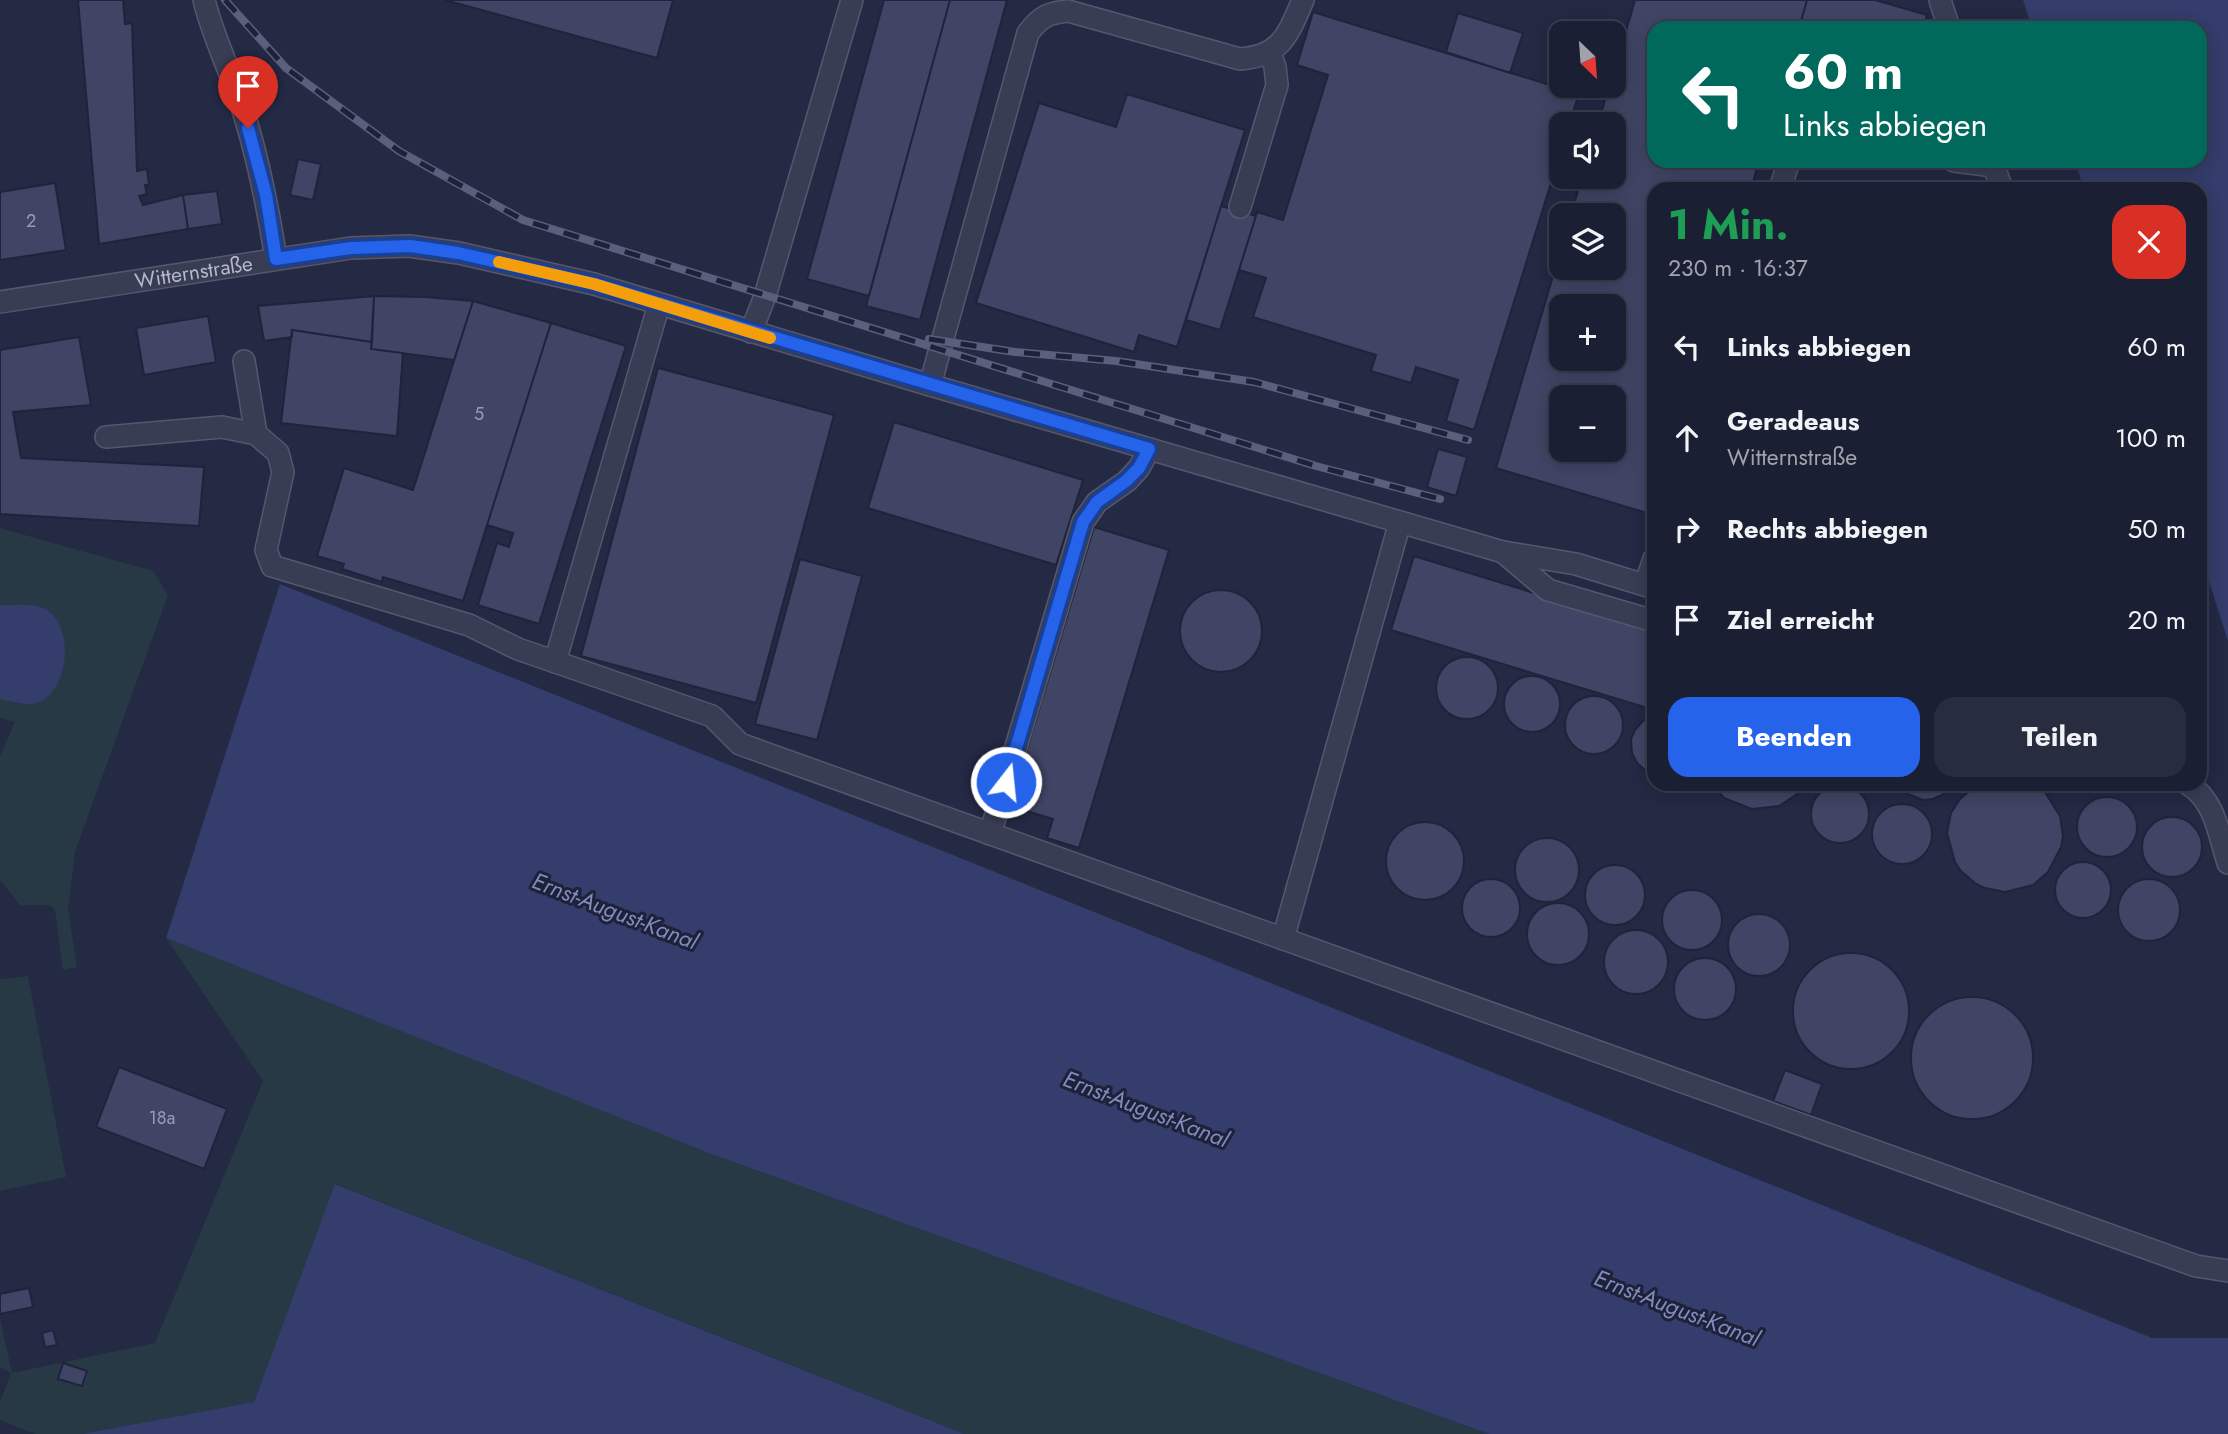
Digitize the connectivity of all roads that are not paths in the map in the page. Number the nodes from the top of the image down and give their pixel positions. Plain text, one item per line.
1 (204, 0) edge
2 (852, 0) edge
3 (1303, 0) edge
4 (1940, 0) edge
5 (1947, 21) edge
6 (1270, 52) junction
7 (1240, 207) dead end
8 (276, 259) junction
9 (0, 302) edge
10 (659, 304) junction
11 (751, 332) junction
12 (244, 360) dead end
13 (930, 385) junction
14 (256, 434) junction
15 (106, 437) dead end
16 (1149, 449) junction
17 (1400, 522) junction
18 (1503, 552) junction
19 (1647, 586) edge
20 (1647, 619) edge
21 (555, 662) junction
22 (2199, 791) edge
23 (990, 834) junction
24 (2228, 863) edge
25 (1283, 939) junction
26 (2228, 1271) edge

1 - 8 street
2 - 11 street
3 - 6 street
4 - 5 street
6 - 7 street
6 - 13 street
8 - 9 street, Witternstraße
8 - 10 street, Witternstraße
10 - 11 street, Witternstraße
10 - 21 street
11 - 13 street, Witternstraße
12 - 14 street
13 - 16 street, Witternstraße
14 - 15 street
14 - 21 street
16 - 17 street, Witternstraße
16 - 23 street
17 - 18 street, Witternstraße
17 - 25 street
18 - 19 street, Witternstraße
18 - 20 street
21 - 23 street
22 - 24 street
23 - 25 street
25 - 26 street

